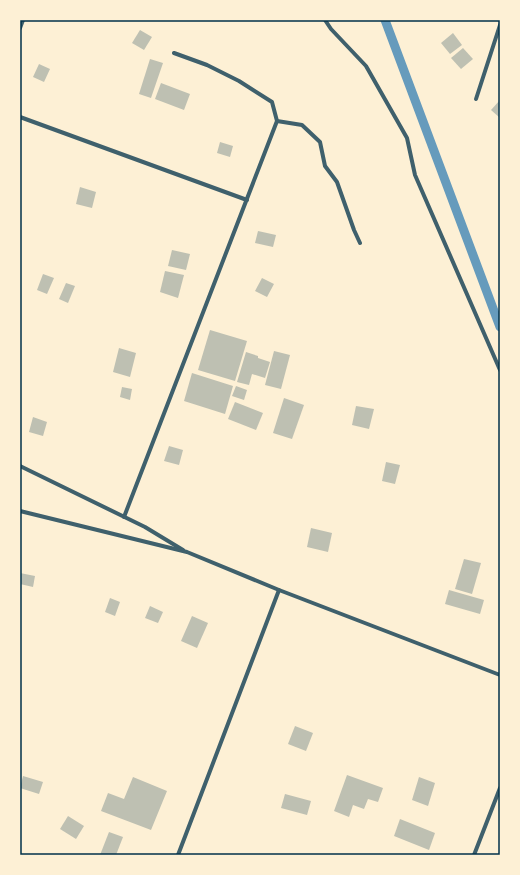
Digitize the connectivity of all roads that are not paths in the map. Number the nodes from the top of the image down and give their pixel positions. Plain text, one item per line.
1 (23, 20) edge
2 (325, 20) edge
3 (500, 26) edge
4 (20, 28) edge
5 (174, 53) dead end
6 (476, 99) dead end
7 (20, 116) edge
8 (277, 121) junction
9 (247, 200) junction
10 (360, 243) dead end
11 (500, 370) edge
12 (20, 466) edge
13 (20, 511) edge
14 (124, 517) junction
15 (188, 552) junction
16 (279, 590) junction
17 (500, 675) edge
18 (500, 788) edge
19 (178, 855) edge
20 (474, 855) edge

1 - 4 street
2 - 11 street
3 - 6 street
5 - 8 street
7 - 9 street
8 - 9 street
8 - 10 street
9 - 14 street
12 - 14 street
13 - 15 street
14 - 15 street
15 - 16 street
16 - 17 street
16 - 19 street
18 - 20 street

